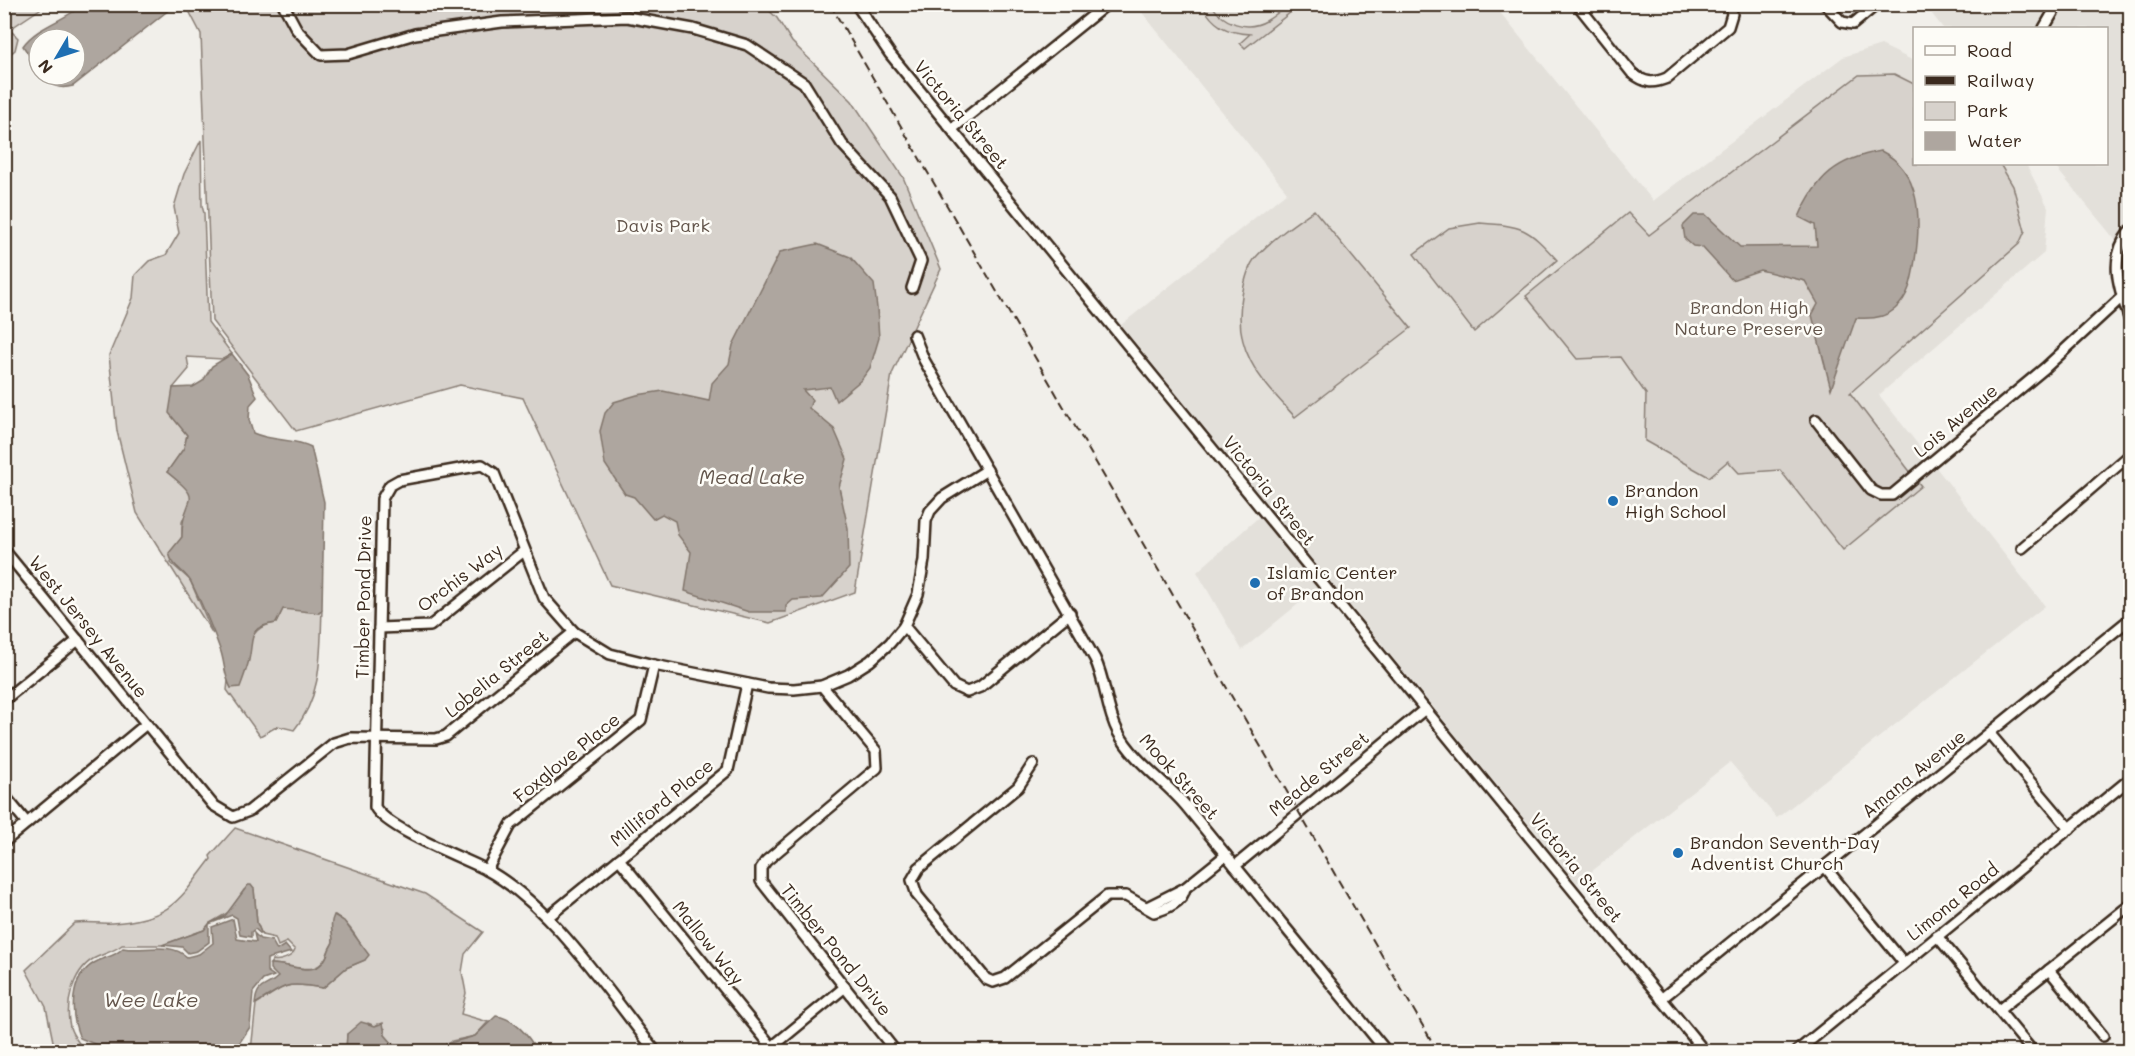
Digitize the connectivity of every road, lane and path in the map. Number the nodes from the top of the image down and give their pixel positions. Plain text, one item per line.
1 (282, 4) edge
2 (856, 4) edge
3 (1107, 4) edge
4 (1577, 4) edge
5 (1730, 4) edge
6 (1825, 4) edge
7 (1876, 4) edge
8 (2058, 4) edge
9 (2045, 27) edge
10 (952, 129) junction
11 (2130, 231) edge
12 (912, 288) dead end
13 (2122, 297) junction
14 (2130, 321) edge
15 (914, 335) dead end
16 (1816, 420) dead end
17 (2130, 455) edge
18 (987, 470) junction
19 (2022, 548) dead end
20 (4, 550) edge
21 (524, 551) junction
22 (1070, 613) junction
23 (2130, 619) edge
24 (904, 626) junction
25 (379, 628) junction
26 (574, 632) junction
27 (78, 640) junction
28 (654, 665) junction
29 (747, 684) junction
30 (822, 686) junction
31 (4, 700) edge
32 (1425, 709) junction
33 (145, 725) junction
34 (1990, 734) junction
35 (378, 738) junction
36 (1033, 764) dead end
37 (2130, 779) edge
38 (4, 795) edge
39 (27, 823) junction
40 (2070, 829) junction
41 (4, 842) edge
42 (1226, 855) junction
43 (619, 859) junction
44 (1235, 866) junction
45 (1825, 867) junction
46 (487, 870) junction
47 (2130, 905) edge
48 (548, 917) junction
49 (1937, 936) junction
50 (1904, 963) junction
51 (2049, 970) junction
52 (845, 987) junction
53 (1661, 999) junction
54 (1999, 1010) junction
55 (2103, 1036) dead end
56 (769, 1049) edge
57 (656, 1052) edge
58 (896, 1052) edge
59 (1382, 1052) edge
60 (1706, 1052) edge
61 (1796, 1052) edge
62 (2033, 1052) edge

1 - 12 street
2 - 10 street, Victoria Street
3 - 10 street
4 - 5 street
6 - 7 street
8 - 9 street
10 - 32 street, Victoria Street
11 - 13 street
13 - 14 street
13 - 16 street, Lois Avenue
15 - 18 street, Mook Street
17 - 19 street
18 - 22 street, Mook Street
18 - 24 street
20 - 27 street, West Jersey Avenue
21 - 25 street, Orchis Way
21 - 25 street, Timber Pond Drive
21 - 26 street, Timber Pond Drive
22 - 24 street
22 - 42 street, Mook Street
23 - 34 street, Amana Avenue
24 - 30 street, Timber Pond Drive
25 - 35 street, Timber Pond Drive
26 - 28 street, Timber Pond Drive
26 - 35 street, Lobelia Street
27 - 31 street
27 - 33 street, West Jersey Avenue
28 - 29 street, Timber Pond Drive
28 - 46 street, Foxglove Place
29 - 30 street, Timber Pond Drive
29 - 43 street, Milliford Place
30 - 52 street, Timber Pond Drive
32 - 44 street, Meade Street
32 - 53 street, Victoria Street
33 - 35 street, Lobelia Street
33 - 39 street
34 - 40 street
34 - 45 street, Amana Avenue
35 - 46 street, Timber Pond Drive
36 - 42 street
37 - 40 street, Limona Road
38 - 39 street
39 - 41 street
40 - 49 street, Limona Road
42 - 44 street, Mook Street
43 - 48 street, Milliford Place
43 - 56 street, Mallow Way
44 - 59 street, Mook Street
45 - 50 street
45 - 53 street, Amana Avenue
46 - 48 street, Timber Pond Drive
47 - 51 street
48 - 57 street, Timber Pond Drive
49 - 50 street, Limona Road
49 - 54 street
50 - 61 street, Limona Road
51 - 54 street
51 - 55 street
52 - 56 street
52 - 58 street, Timber Pond Drive
53 - 60 street, Victoria Street
54 - 62 street

